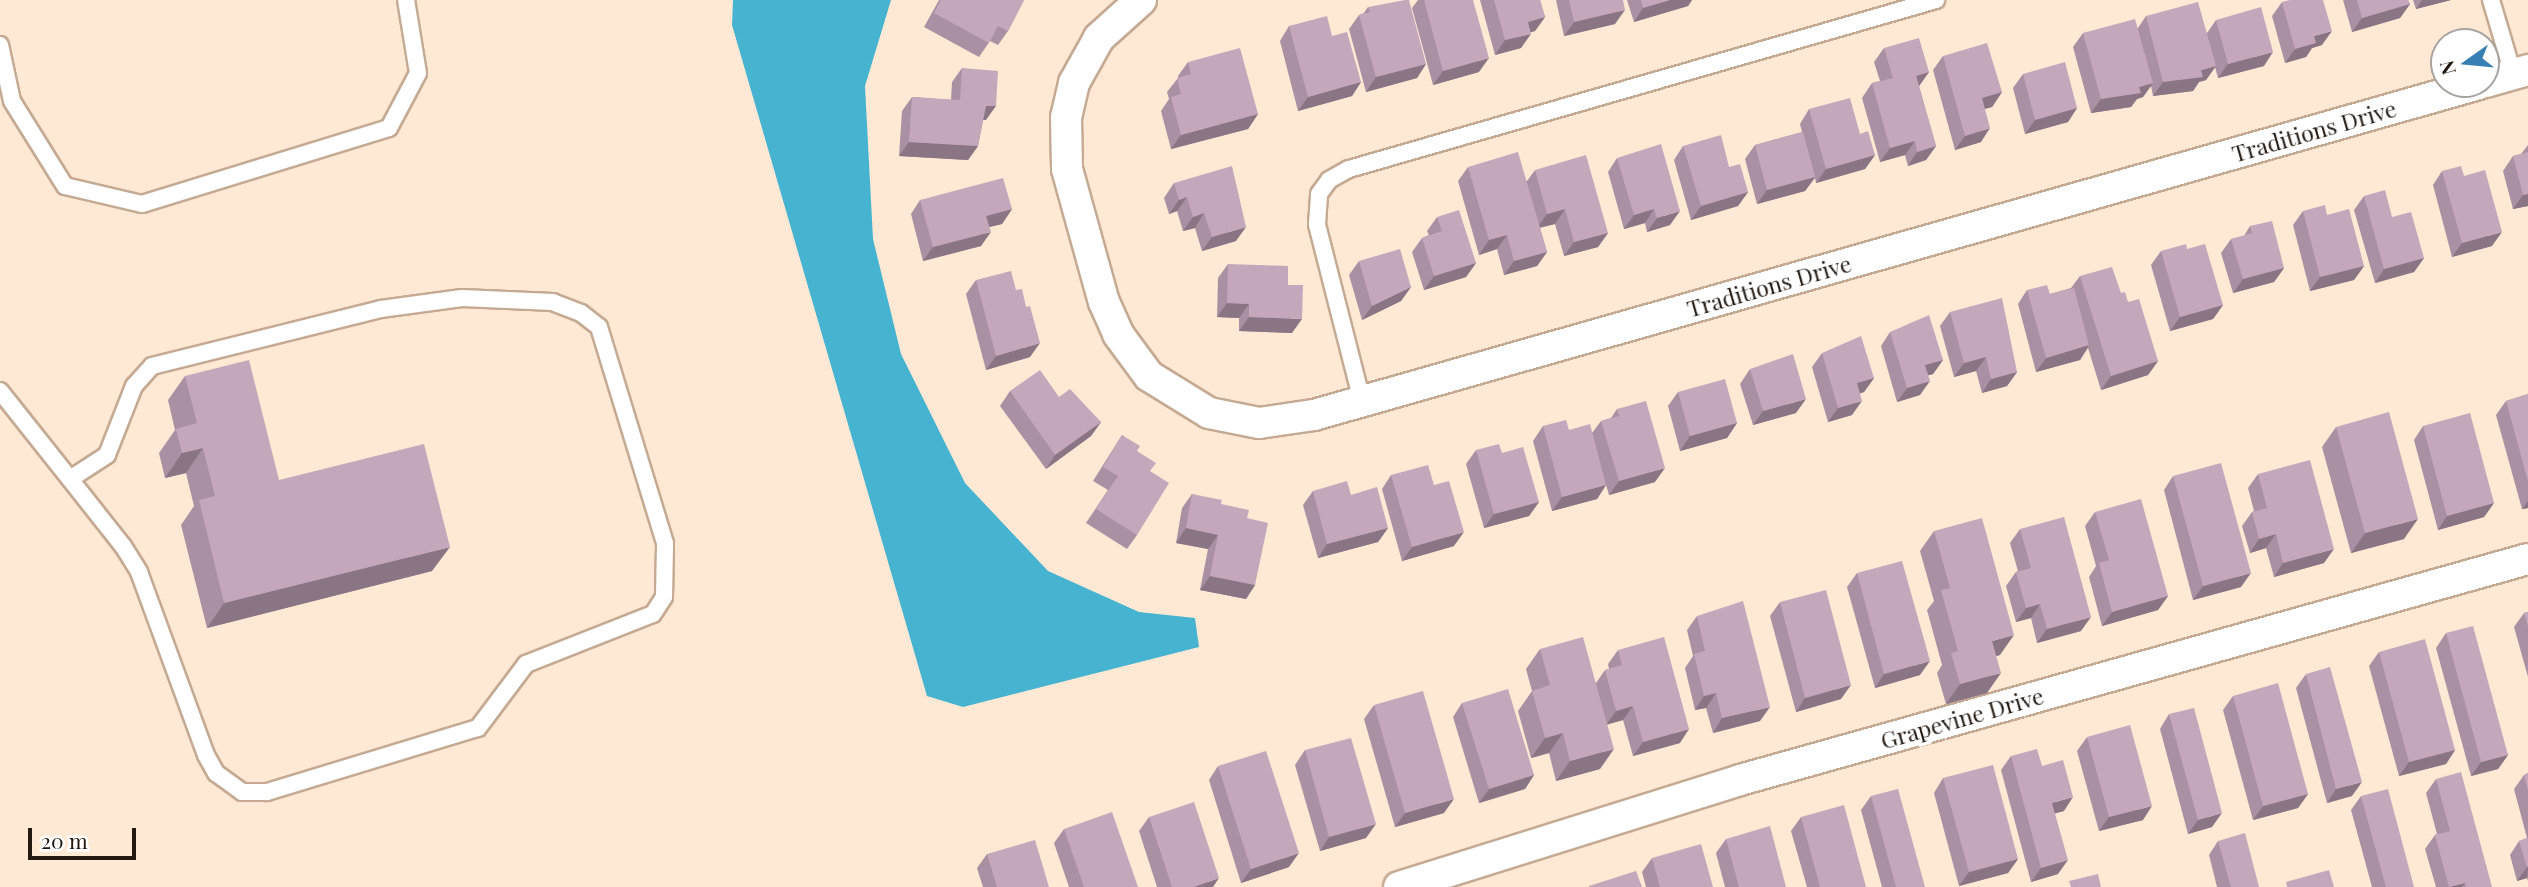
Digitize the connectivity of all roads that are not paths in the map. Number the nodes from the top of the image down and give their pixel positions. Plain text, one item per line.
1 (405, 0) edge
2 (1141, 0) edge
3 (1936, 0) edge
4 (2491, 0) edge
5 (0, 45) edge
6 (2509, 76) edge
7 (2430, 98) edge
8 (0, 391) edge
9 (1362, 401) junction
10 (70, 479) junction
11 (2528, 559) edge
12 (1399, 887) edge

1 - 5 lane
2 - 9 street, Traditions Drive
3 - 9 lane
4 - 6 lane
7 - 9 street, Traditions Drive
8 - 10 lane
10 - 10 lane
11 - 12 street, Grapevine Drive

